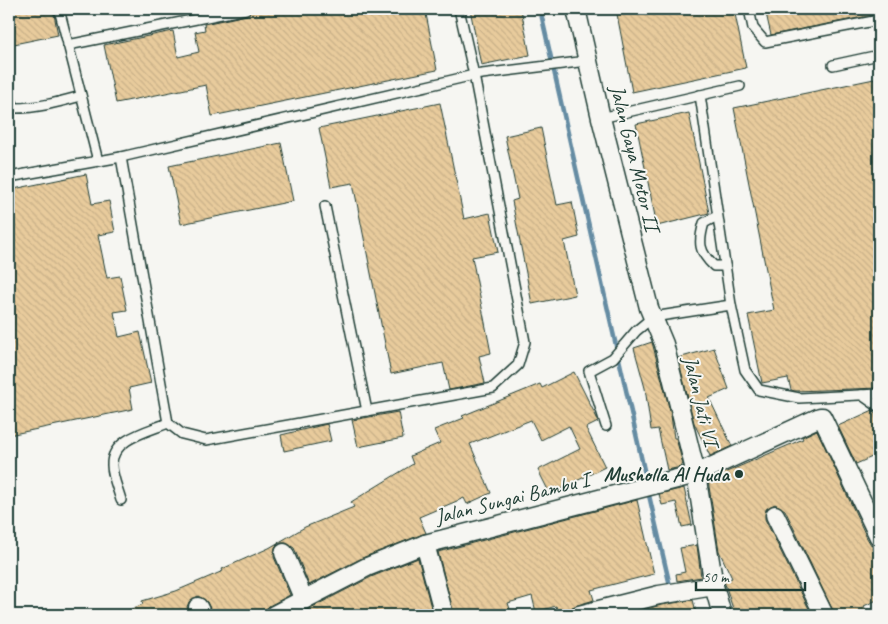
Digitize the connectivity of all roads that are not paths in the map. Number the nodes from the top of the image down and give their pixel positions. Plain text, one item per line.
1 (59, 9) edge
2 (246, 9) edge
3 (459, 9) edge
4 (576, 9) edge
5 (749, 9) edge
6 (879, 20) edge
7 (68, 45) junction
8 (879, 55) edge
9 (587, 60) junction
10 (833, 65) dead end
11 (474, 75) junction
12 (740, 86) dead end
13 (700, 95) junction
14 (81, 96) junction
15 (9, 97) edge
16 (601, 118) junction
17 (121, 157) junction
18 (98, 162) junction
19 (9, 176) edge
20 (326, 206) dead end
21 (717, 216) junction
22 (725, 266) junction
23 (731, 305) junction
24 (653, 318) junction
25 (879, 394) edge
26 (862, 395) junction
27 (879, 407) edge
28 (367, 411) junction
29 (168, 423) junction
30 (606, 426) dead end
31 (696, 474) junction
32 (120, 500) dead end
33 (775, 515) dead end
34 (879, 537) edge
35 (425, 544) junction
36 (284, 553) dead end
37 (714, 586) junction
38 (304, 600) junction
39 (274, 615) edge
40 (444, 615) edge
41 (579, 615) edge
42 (722, 615) edge
43 (824, 615) edge

1 - 7 lane
2 - 7 lane
3 - 11 lane
4 - 9 street, Jalan Gaya Motor II
5 - 6 lane
7 - 14 lane
8 - 10 lane
9 - 11 lane
9 - 16 street, Jalan Gaya Motor II
11 - 17 lane
11 - 28 lane
12 - 13 lane
13 - 16 lane
13 - 21 lane
14 - 15 lane
14 - 18 lane
16 - 24 street, Jalan Gaya Motor II
17 - 18 lane
17 - 29 lane
18 - 19 lane
20 - 28 lane
21 - 22 lane
21 - 22 lane
22 - 23 lane
23 - 24 lane
23 - 26 lane
24 - 30 lane
24 - 31 street, Jalan Jati VI
25 - 26 lane
26 - 27 lane
28 - 29 lane
29 - 32 lane
31 - 34 street, Jalan Sungai Bambu I
31 - 35 street, Jalan Sungai Bambu I
31 - 37 street, Jalan Jati VI
33 - 43 street
35 - 38 street, Jalan Sungai Bambu I
35 - 40 street
36 - 38 street
37 - 41 street
37 - 42 street, Jalan Jati VI
38 - 39 street, Jalan Sungai Bambu I

